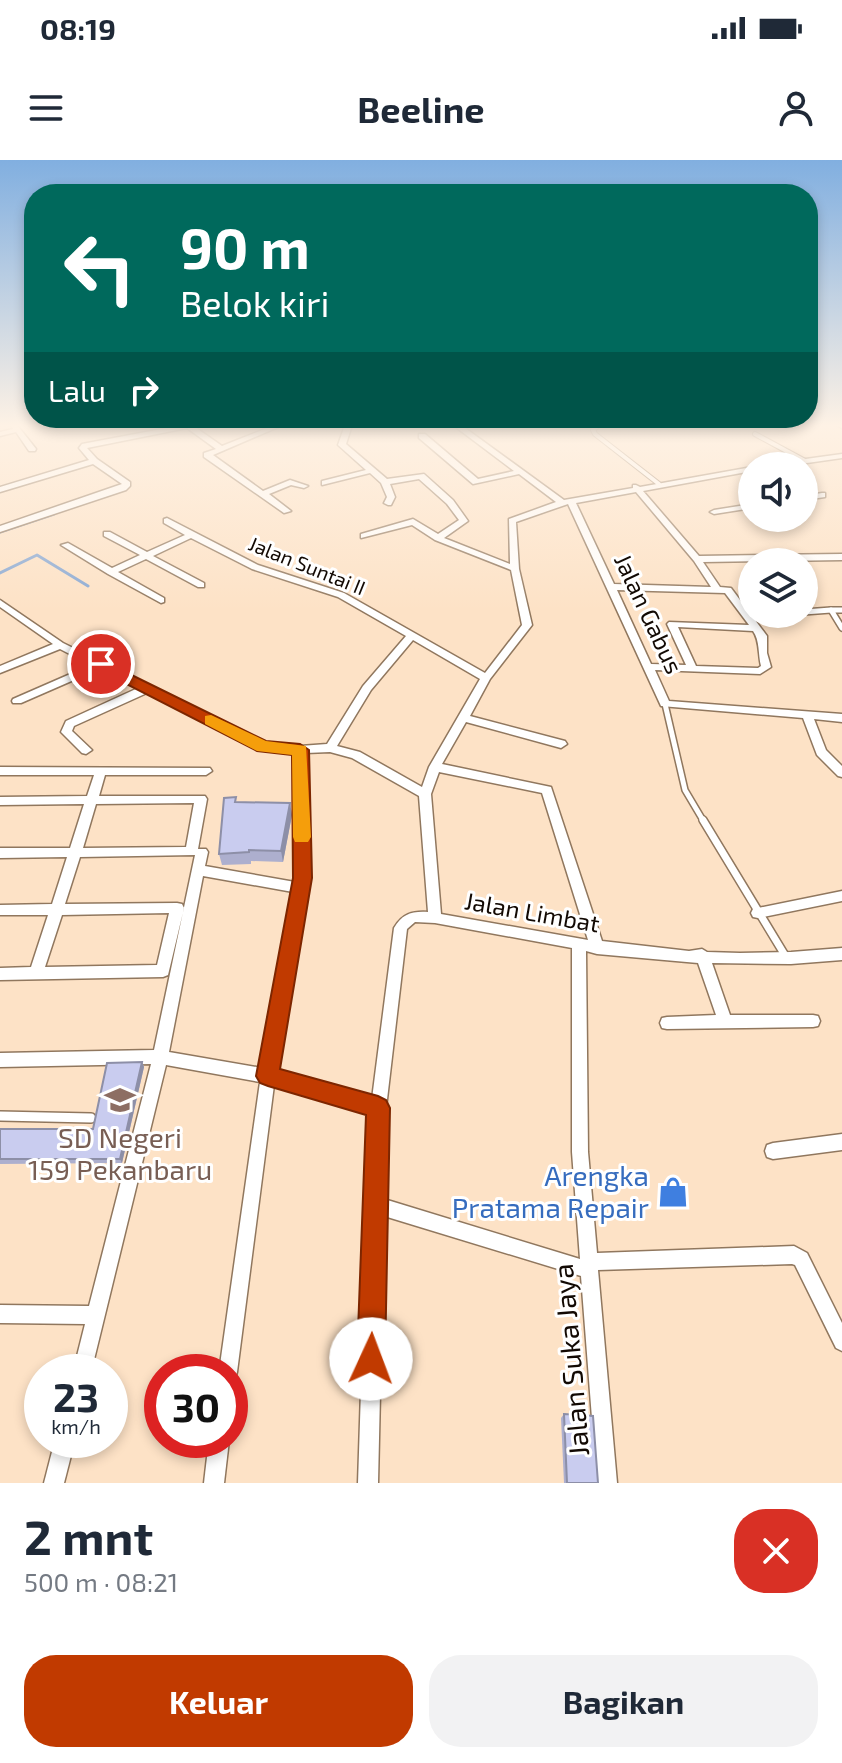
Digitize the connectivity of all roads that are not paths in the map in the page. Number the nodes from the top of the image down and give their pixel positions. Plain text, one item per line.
1 (122, 487) edge
2 (253, 487) edge
3 (279, 487) edge
4 (387, 487) edge
5 (433, 487) edge
6 (543, 487) edge
7 (636, 487) joint
8 (263, 494) junction
9 (822, 495) dead end
10 (818, 496) edge
11 (567, 502) junction
12 (388, 503) dead end
13 (738, 508) edge
14 (287, 511) dead end
15 (714, 512) dead end
16 (167, 521) dead end
17 (0, 529) edge
18 (107, 534) dead end
19 (191, 535) junction
20 (364, 536) dead end
21 (438, 538) junction
22 (65, 545) dead end
23 (148, 554) junction
24 (842, 557) edge
25 (697, 559) junction
26 (515, 569) junction
27 (111, 572) junction
28 (201, 585) dead end
29 (611, 587) junction
30 (717, 589) junction
31 (161, 600) dead end
32 (738, 603) edge
33 (2, 607) edge
34 (831, 610) junction
35 (842, 610) edge
36 (818, 611) edge
37 (738, 627) edge
38 (754, 628) edge
39 (842, 628) edge
40 (411, 636) junction
41 (60, 645) junction
42 (101, 664) junction
43 (648, 667) junction
44 (693, 669) junction
45 (0, 670) edge
46 (486, 678) junction
47 (148, 688) junction
48 (17, 701) dead end
49 (665, 704) junction
50 (807, 715) junction
51 (463, 718) junction
52 (842, 718) edge
53 (561, 744) dead end
54 (330, 748) junction
55 (86, 750) dead end
56 (300, 750) junction
57 (435, 767) junction
58 (0, 771) edge
59 (101, 771) junction
60 (206, 771) dead end
61 (842, 773) edge
62 (425, 794) junction
63 (93, 799) junction
64 (0, 801) edge
65 (202, 852) dead end
66 (0, 853) edge
67 (76, 853) junction
68 (198, 870) junction
69 (301, 888) junction
70 (842, 896) edge
71 (0, 910) edge
72 (58, 910) junction
73 (758, 913) junction
74 (435, 918) junction
75 (579, 946) junction
76 (597, 948) junction
77 (842, 954) edge
78 (702, 955) junction
79 (788, 960) junction
80 (0, 974) edge
81 (36, 974) junction
82 (725, 1021) junction
83 (813, 1021) dead end
84 (667, 1023) dead end
85 (160, 1057) junction
86 (1, 1063) edge
87 (268, 1076) junction
88 (378, 1108) junction
89 (0, 1116) edge
90 (91, 1118) dead end
91 (842, 1142) edge
92 (773, 1151) dead end
93 (375, 1205) junction
94 (589, 1266) junction
95 (0, 1314) edge
96 (94, 1315) junction
97 (842, 1342) edge
98 (86, 1354) edge
99 (230, 1354) edge
100 (60, 1458) edge
101 (217, 1458) edge
102 (54, 1483) edge
103 (214, 1483) edge
104 (368, 1483) edge
105 (608, 1483) edge

1 - 17 street
2 - 8 street
3 - 8 street
4 - 12 street
5 - 21 street
6 - 11 street
7 - 11 street
7 - 25 street
8 - 14 street
9 - 10 street
11 - 26 street
11 - 29 street, Jalan Gabus
13 - 15 street
16 - 19 street, Jalan Suntai II
18 - 23 street
19 - 23 street
19 - 40 street, Jalan Suntai II
20 - 21 street
21 - 26 street
22 - 27 street
23 - 27 street
23 - 28 street
24 - 25 street
25 - 30 street
26 - 46 street
27 - 31 street
29 - 30 street
29 - 43 street, Jalan Gabus
30 - 32 street
33 - 41 street
34 - 35 lane
34 - 36 lane
34 - 39 lane
37 - 44 street
38 - 44 street
40 - 46 street, Jalan Suntai II
40 - 54 street
41 - 42 street
41 - 45 street
42 - 47 street
42 - 48 street
43 - 44 street
43 - 49 street, Jalan Gabus
46 - 51 street
47 - 55 street
47 - 56 street
49 - 50 street, Jalan Gabus
49 - 73 lane
50 - 52 street, Jalan Gabus
50 - 61 street
51 - 53 street
51 - 57 street
54 - 56 street
54 - 62 street
56 - 69 street
57 - 62 street
57 - 76 street
58 - 59 street
59 - 60 street
59 - 63 street
62 - 74 street
63 - 64 street
63 - 67 street
63 - 67 street
65 - 68 street
66 - 67 street
67 - 72 street
68 - 69 street
68 - 85 street
69 - 87 street
70 - 73 street
71 - 72 street
72 - 81 street
72 - 81 street
73 - 79 lane
74 - 75 street, Jalan Limbat
74 - 88 street, Jalan Limbat
75 - 76 street, Jalan Limbat
75 - 94 street, Jalan Suka Jaya
76 - 78 street, Jalan Limbat
77 - 79 street, Jalan Limbat
78 - 79 street, Jalan Limbat
78 - 82 street
80 - 81 street
82 - 83 street
82 - 84 street
85 - 86 street
85 - 87 street
85 - 96 street
87 - 88 street
87 - 99 street
88 - 93 street
89 - 90 lane
91 - 92 street
93 - 94 street
93 - 104 street
94 - 97 street
94 - 105 street, Jalan Suka Jaya
95 - 96 street
96 - 98 street
100 - 102 street
101 - 103 street

